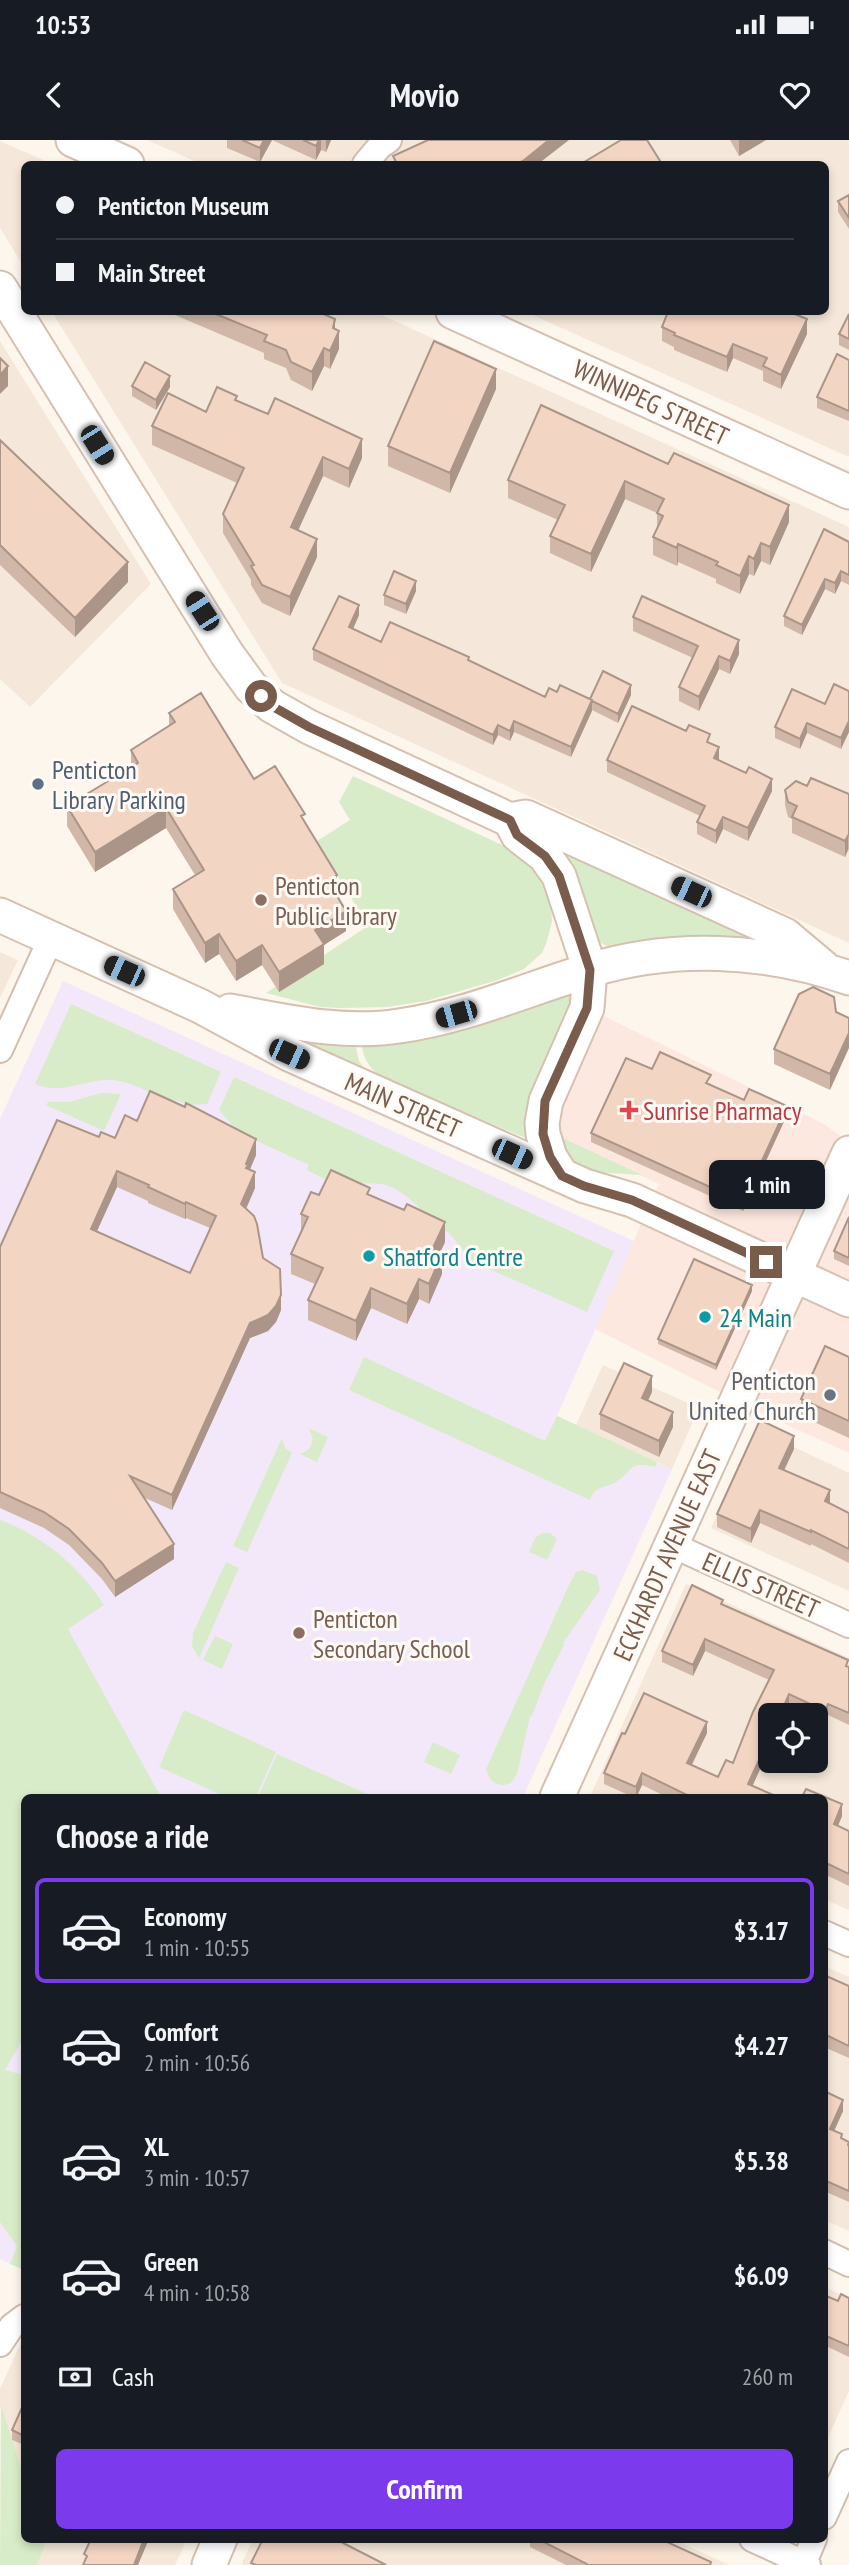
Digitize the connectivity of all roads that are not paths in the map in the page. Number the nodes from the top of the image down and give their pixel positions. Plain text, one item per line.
1 (73, 140) edge
2 (389, 140) edge
3 (120, 161) edge
4 (368, 161) edge
5 (0, 288) edge
6 (460, 315) edge
7 (849, 492) edge
8 (510, 820) junction
9 (0, 915) edge
10 (51, 938) junction
11 (590, 970) junction
12 (838, 974) edge
13 (200, 1006) junction
14 (0, 1050) edge
15 (849, 1153) edge
16 (562, 1176) junction
17 (794, 1275) junction
18 (849, 1300) edge
19 (672, 1545) junction
20 (849, 1625) edge
21 (558, 1794) edge
22 (828, 1935) edge
23 (849, 1944) edge
24 (828, 2254) edge
25 (849, 2264) edge
26 (21, 2319) edge
27 (0, 2344) edge
28 (849, 2462) edge
29 (828, 2508) edge
30 (218, 2543) edge
31 (760, 2543) edge
32 (813, 2543) edge
33 (805, 2564) edge
34 (209, 2565) edge

1 - 3 main road
2 - 4 street
5 - 8 main road
6 - 7 main road, WINNIPEG STREET
8 - 11 main road
8 - 12 main road
9 - 10 main road, MAIN STREET
10 - 13 main road, MAIN STREET
10 - 14 street
11 - 12 main road
11 - 13 main road
11 - 16 main road
13 - 16 main road, MAIN STREET
15 - 17 main road, ECKHARDT AVENUE EAST
16 - 17 main road, MAIN STREET
17 - 18 main road, MAIN STREET
17 - 19 main road, ECKHARDT AVENUE EAST
19 - 20 street, ELLIS STREET
19 - 21 main road, ECKHARDT AVENUE EAST
22 - 23 street
24 - 25 street
26 - 27 street
28 - 29 street
30 - 34 main road
31 - 33 street
32 - 33 street

